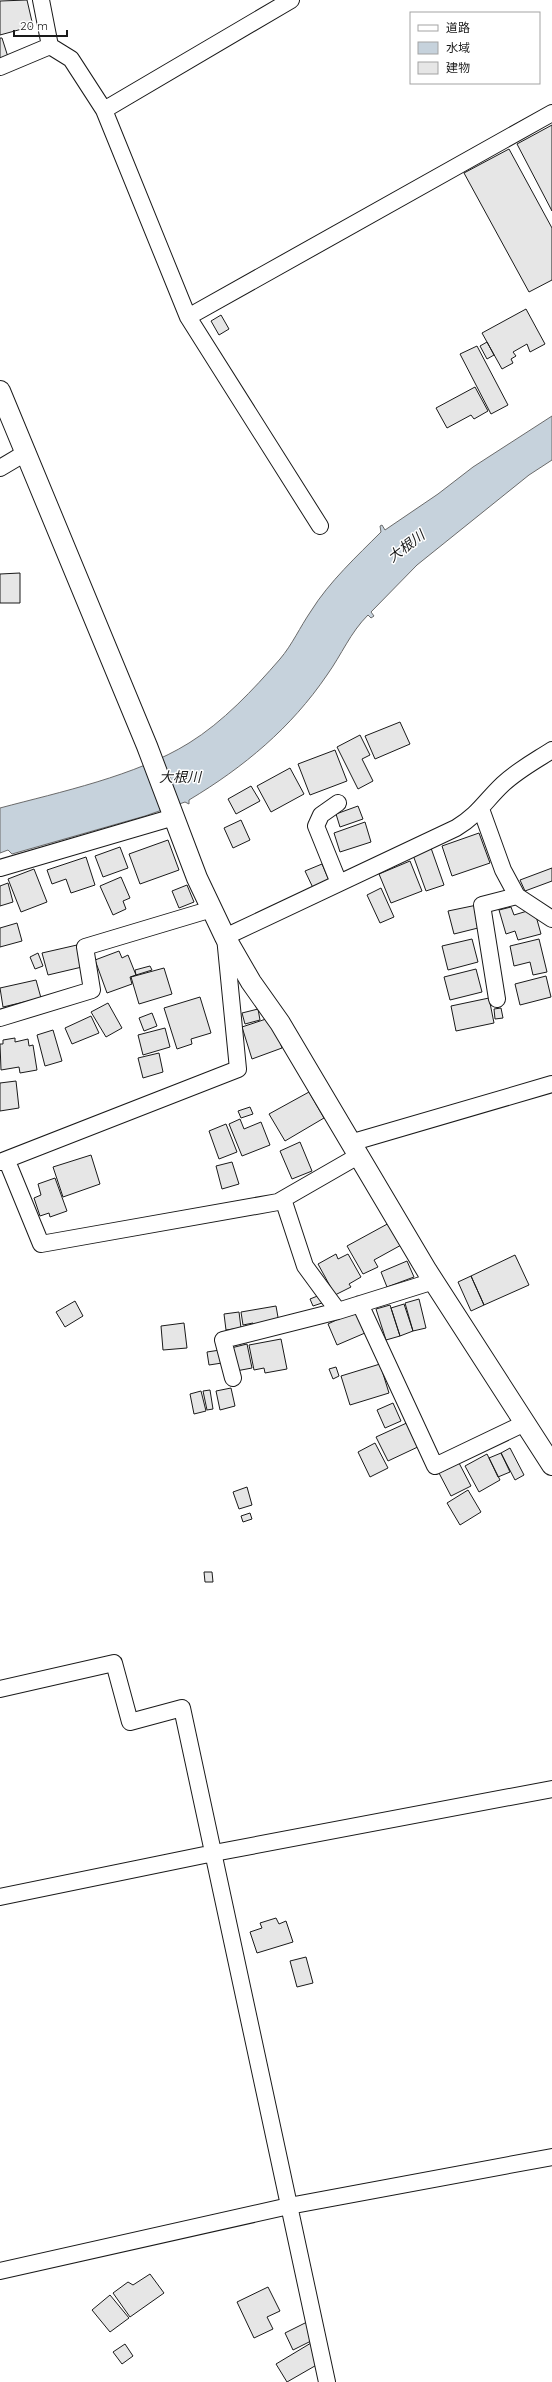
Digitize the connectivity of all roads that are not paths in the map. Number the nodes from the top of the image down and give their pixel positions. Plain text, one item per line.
1 (41, 0) edge
2 (291, 0) edge
3 (50, 46) junction
4 (0, 67) edge
5 (104, 110) junction
6 (552, 113) edge
7 (188, 317) junction
8 (0, 391) edge
9 (27, 452) junction
10 (0, 468) edge
11 (320, 526) dead end
12 (552, 750) edge
13 (338, 804) dead end
14 (481, 809) junction
15 (174, 817) junction
16 (0, 868) edge
17 (339, 883) junction
18 (517, 896) junction
19 (212, 909) junction
20 (552, 919) edge
21 (225, 937) junction
22 (497, 1000) dead end
23 (0, 1018) edge
24 (552, 1084) edge
25 (354, 1150) junction
26 (4, 1162) edge
27 (282, 1199) junction
28 (434, 1281) junction
29 (360, 1304) junction
30 (338, 1312) junction
31 (233, 1378) dead end
32 (525, 1423) junction
33 (552, 1465) edge
34 (0, 1689) edge
35 (552, 1789) edge
36 (214, 1853) junction
37 (0, 1897) edge
38 (552, 2157) edge
39 (289, 2206) junction
40 (0, 2271) edge
41 (327, 2382) edge

1 - 3 street
2 - 5 street
3 - 4 street
3 - 5 street
5 - 7 street
6 - 7 street
7 - 11 street
8 - 9 street
9 - 10 street
9 - 15 street
12 - 14 street
13 - 17 street
14 - 17 street
14 - 18 street
15 - 16 street
15 - 19 street
17 - 21 street
18 - 20 street
18 - 22 street
19 - 21 street
19 - 23 street
21 - 25 street
21 - 26 street
24 - 25 street
25 - 27 street
25 - 28 street
26 - 27 street
27 - 30 street
28 - 29 street
28 - 32 street
29 - 30 street
29 - 32 street
30 - 31 street
32 - 33 street
34 - 36 street
35 - 36 street
36 - 37 street
36 - 39 street
38 - 39 street
39 - 40 street
39 - 41 street

